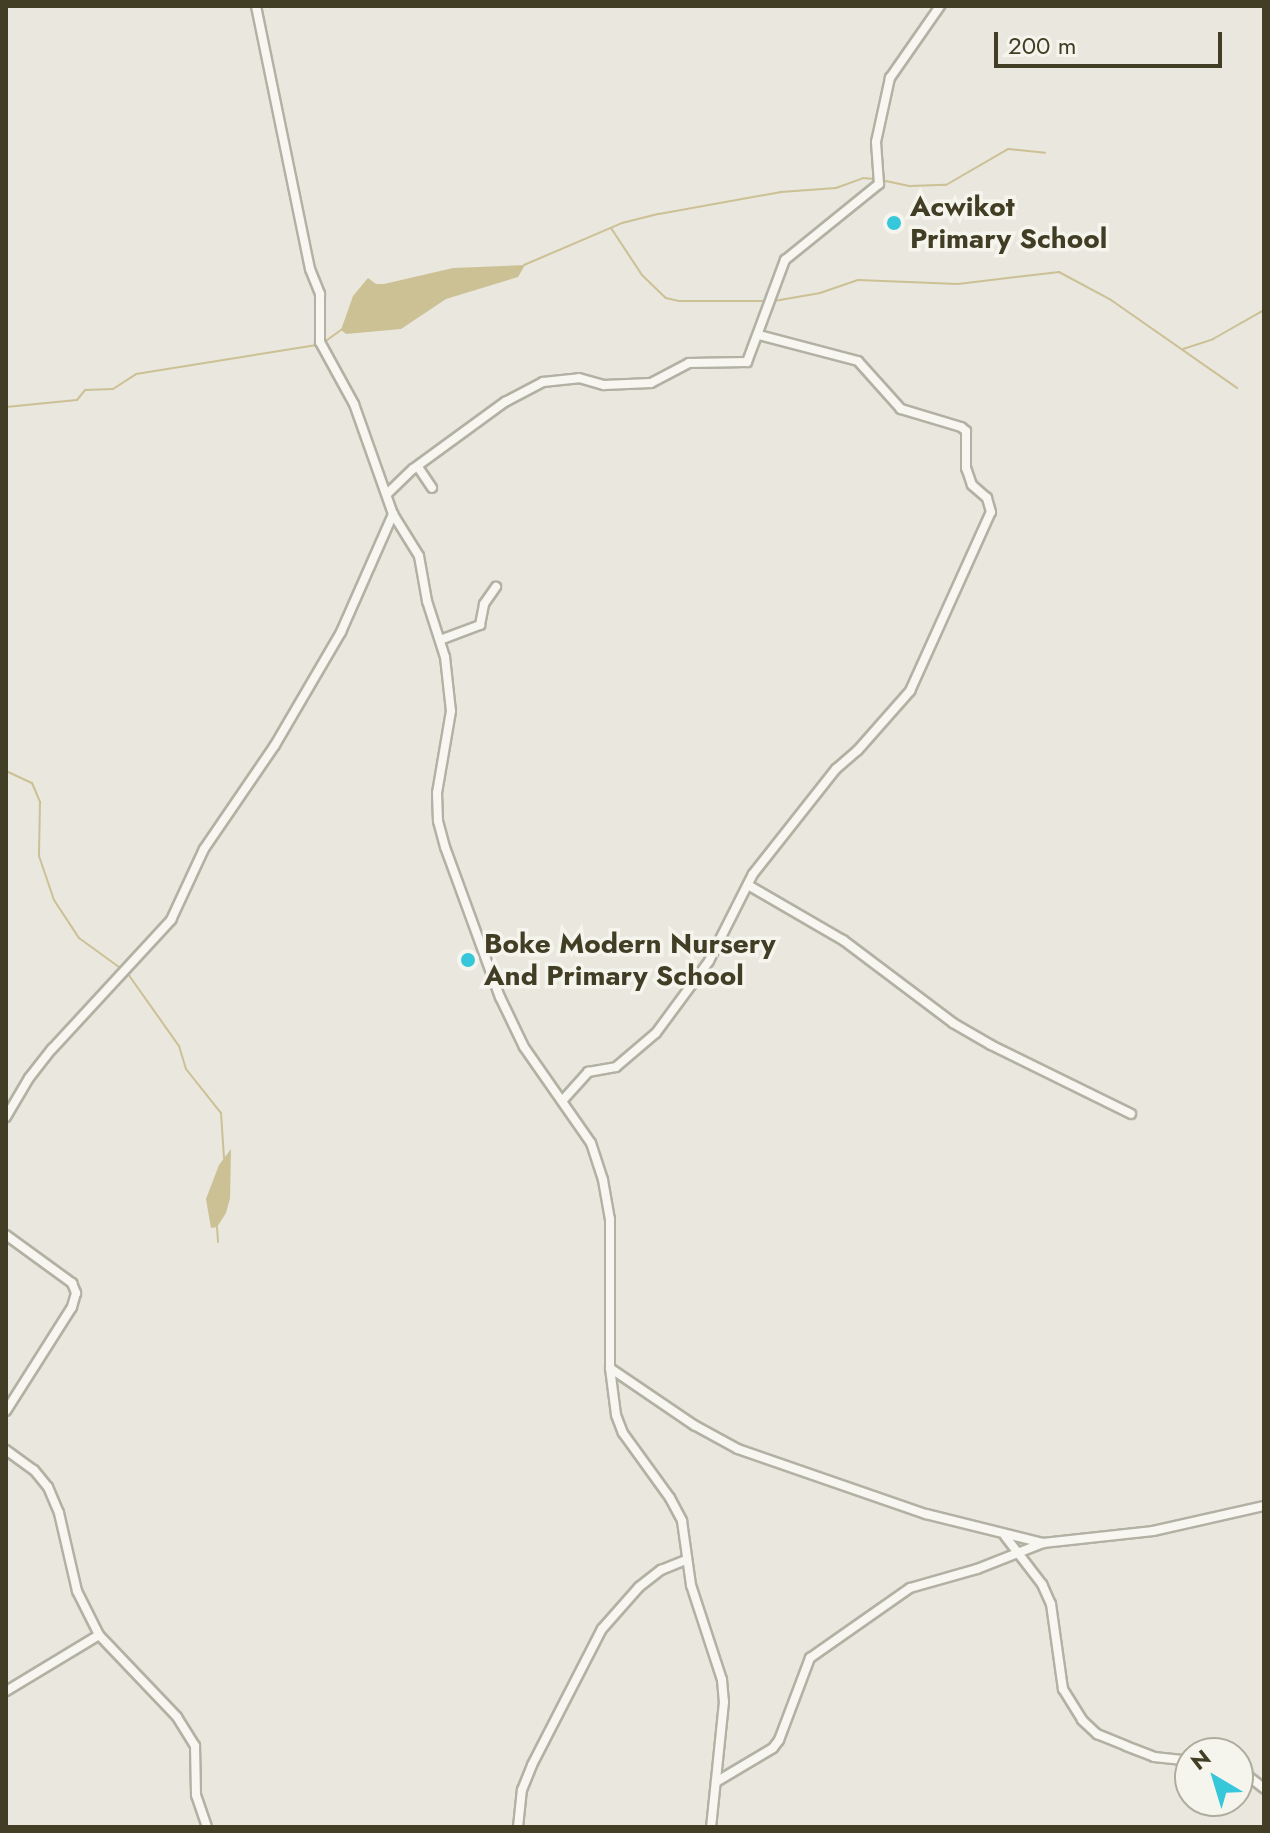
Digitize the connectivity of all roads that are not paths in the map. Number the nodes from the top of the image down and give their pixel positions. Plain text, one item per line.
1 (256, 6) edge
2 (940, 6) edge
3 (759, 335) junction
4 (418, 467) junction
5 (432, 488) dead end
6 (387, 494) junction
7 (393, 514) junction
8 (496, 587) dead end
9 (440, 640) junction
10 (748, 885) junction
11 (563, 1100) junction
12 (1131, 1114) dead end
13 (6, 1117) edge
14 (6, 1235) edge
15 (610, 1368) junction
16 (6, 1411) edge
17 (6, 1450) edge
18 (1264, 1506) edge
19 (1005, 1536) junction
20 (1043, 1543) junction
21 (1015, 1554) junction
22 (686, 1560) junction
23 (99, 1635) junction
24 (6, 1691) edge
25 (1174, 1759) edge
26 (716, 1782) junction
27 (207, 1827) edge
28 (518, 1827) edge
29 (711, 1827) edge

1 - 6 street
2 - 3 street
3 - 4 street
3 - 10 street
4 - 5 street
4 - 6 street
6 - 7 street
7 - 9 street
7 - 13 street
8 - 9 street
9 - 11 street
10 - 11 street
10 - 12 street
11 - 15 street
14 - 16 street
15 - 19 street
15 - 22 street
17 - 23 street
18 - 20 street
19 - 20 street
19 - 21 street
20 - 21 street
21 - 25 street
21 - 26 street
22 - 26 street
22 - 28 street
23 - 24 street
23 - 27 street
26 - 29 street

